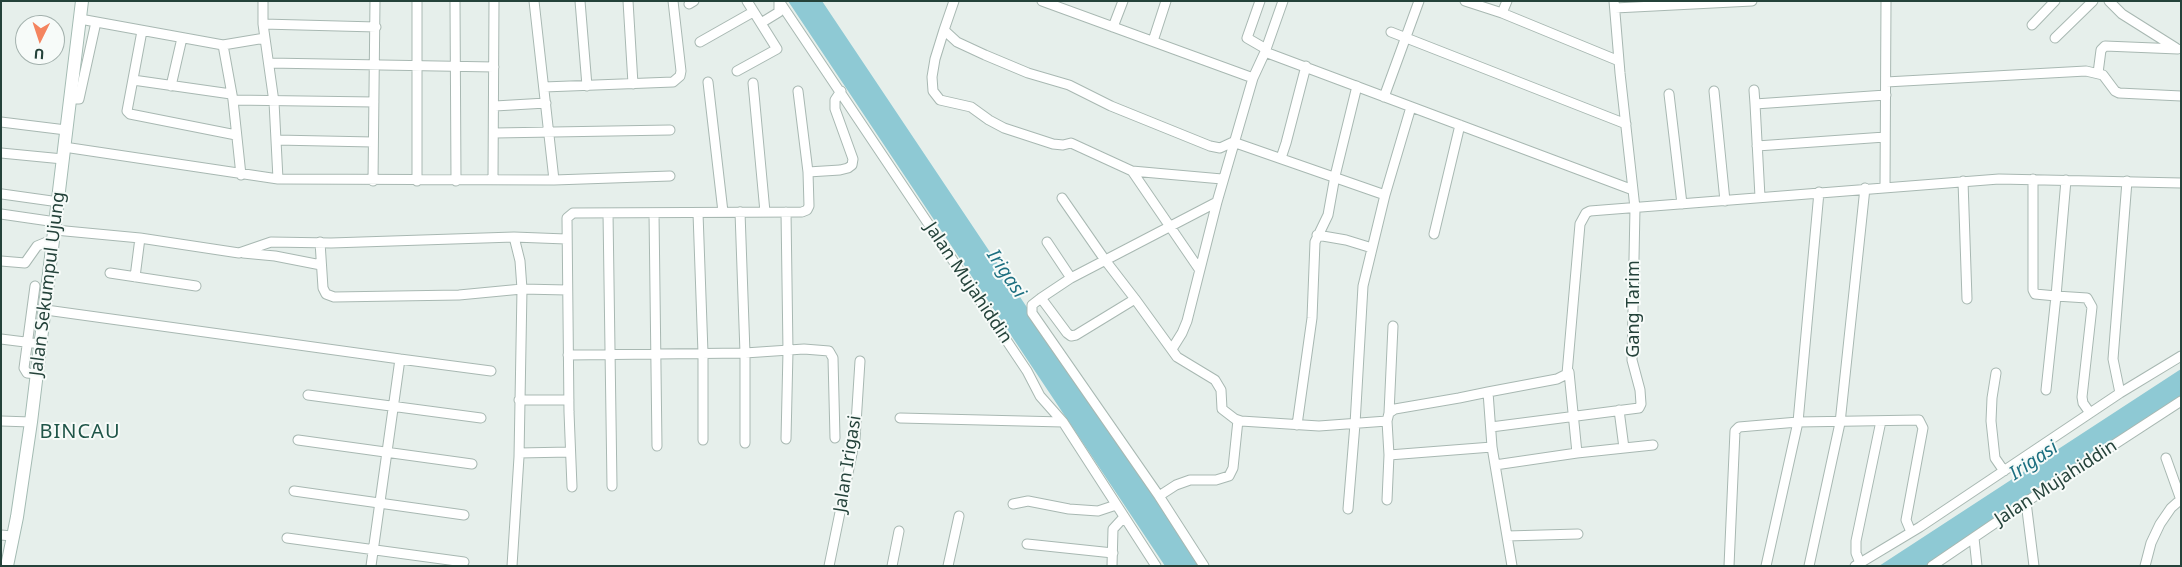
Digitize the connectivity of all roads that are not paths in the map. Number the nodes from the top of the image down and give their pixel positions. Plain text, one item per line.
1 (82, 1) edge
2 (263, 1) edge
3 (375, 1) edge
4 (417, 1) edge
5 (455, 1) edge
6 (494, 1) edge
7 (534, 1) edge
8 (580, 1) edge
9 (628, 1) edge
10 (673, 1) edge
11 (747, 1) edge
12 (779, 1) edge
13 (954, 1) edge
14 (1042, 1) edge
15 (1123, 1) edge
16 (1166, 1) edge
17 (1260, 1) edge
18 (1283, 1) edge
19 (1419, 1) edge
20 (1466, 1) edge
21 (1507, 1) edge
22 (1752, 1) edge
23 (1886, 1) edge
24 (2055, 1) edge
25 (2093, 1) edge
26 (2109, 1) edge
27 (1615, 4) edge
28 (753, 12) junction
29 (1502, 13) junction
30 (80, 19) junction
31 (96, 22) junction
32 (761, 23) junction
33 (263, 24) junction
34 (2032, 25) dead end
35 (376, 26) junction
36 (1114, 27) junction
37 (142, 30) junction
38 (944, 30) junction
39 (1391, 32) dead end
40 (182, 38) junction
41 (265, 38) junction
42 (1406, 38) junction
43 (2055, 38) dead end
44 (1152, 41) junction
45 (700, 42) dead end
46 (223, 45) junction
47 (1266, 50) junction
48 (2180, 50) edge
49 (1619, 61) junction
50 (269, 63) junction
51 (374, 66) junction
52 (454, 66) junction
53 (1306, 66) junction
54 (416, 67) junction
55 (494, 67) junction
56 (737, 71) dead end
57 (2098, 73) junction
58 (1253, 78) junction
59 (133, 80) junction
60 (708, 82) dead end
61 (1886, 82) junction
62 (754, 83) dead end
63 (633, 84) junction
64 (171, 86) junction
65 (586, 86) junction
66 (1357, 86) junction
67 (544, 87) junction
68 (1754, 90) dead end
69 (798, 91) dead end
70 (841, 91) junction
71 (1714, 91) dead end
72 (1669, 94) dead end
73 (1886, 95) junction
74 (2181, 96) edge
75 (232, 97) junction
76 (1384, 97) junction
77 (70, 100) junction
78 (274, 102) junction
79 (374, 102) junction
80 (546, 103) junction
81 (1755, 104) junction
82 (495, 106) junction
83 (1412, 107) junction
84 (1, 122) edge
85 (1626, 124) junction
86 (1460, 125) junction
87 (66, 130) junction
88 (670, 130) dead end
89 (495, 133) junction
90 (549, 133) junction
91 (236, 135) junction
92 (1886, 137) junction
93 (276, 140) junction
94 (373, 142) junction
95 (1233, 142) junction
96 (1757, 146) junction
97 (1, 153) edge
98 (64, 153) junction
99 (1281, 158) junction
100 (1132, 171) junction
101 (808, 172) junction
102 (241, 175) junction
103 (670, 176) dead end
104 (1335, 176) junction
105 (278, 179) junction
106 (1222, 179) junction
107 (2033, 179) junction
108 (373, 180) junction
109 (494, 180) junction
110 (554, 180) junction
111 (2066, 180) junction
112 (417, 181) junction
113 (456, 181) junction
114 (1963, 181) junction
115 (2127, 181) junction
116 (2181, 184) edge
117 (1885, 187) junction
118 (1865, 188) junction
119 (1633, 190) junction
120 (1819, 192) junction
121 (2, 194) edge
122 (1385, 195) junction
123 (1760, 197) junction
124 (1062, 198) dead end
125 (1725, 201) junction
126 (59, 202) junction
127 (1217, 202) junction
128 (1682, 204) junction
129 (1635, 208) junction
130 (698, 212) junction
131 (723, 212) junction
132 (740, 212) junction
133 (765, 212) junction
134 (786, 212) junction
135 (608, 213) junction
136 (654, 213) junction
137 (1, 214) edge
138 (1170, 226) junction
139 (55, 230) junction
140 (1434, 234) dead end
141 (1317, 235) junction
142 (514, 237) junction
143 (140, 238) junction
144 (566, 239) junction
145 (320, 242) junction
146 (1047, 242) dead end
147 (1372, 248) junction
148 (239, 253) junction
149 (1105, 260) junction
150 (1, 262) edge
151 (322, 265) junction
152 (1199, 269) junction
153 (110, 274) dead end
154 (135, 277) junction
155 (1071, 278) junction
156 (35, 286) dead end
157 (196, 286) dead end
158 (522, 290) junction
159 (567, 290) junction
160 (2056, 296) junction
161 (1042, 298) junction
162 (1135, 299) junction
163 (1966, 299) dead end
164 (46, 310) junction
165 (1392, 326) dead end
166 (1, 339) edge
167 (28, 342) junction
168 (41, 344) junction
169 (1172, 349) junction
170 (788, 351) junction
171 (703, 353) junction
172 (745, 353) junction
173 (655, 354) junction
174 (568, 355) junction
175 (611, 355) junction
176 (2181, 356) edge
177 (400, 359) junction
178 (860, 361) dead end
179 (491, 372) dead end
180 (1569, 372) junction
181 (1996, 373) dead end
182 (37, 374) junction
183 (2046, 390) dead end
184 (1488, 392) junction
185 (2120, 393) junction
186 (308, 395) dead end
187 (519, 400) junction
188 (569, 400) junction
189 (2181, 401) edge
190 (394, 406) junction
191 (1619, 410) junction
192 (2090, 413) junction
193 (1388, 417) junction
194 (1574, 417) junction
195 (481, 418) dead end
196 (900, 418) dead end
197 (1238, 420) junction
198 (1, 421) edge
199 (1881, 421) junction
200 (31, 422) junction
201 (1063, 422) junction
202 (1798, 422) junction
203 (1840, 423) junction
204 (1355, 424) junction
205 (1297, 425) junction
206 (1491, 427) junction
207 (835, 438) dead end
208 (786, 439) dead end
209 (298, 440) dead end
210 (703, 440) dead end
211 (744, 443) dead end
212 (1653, 445) dead end
213 (657, 446) dead end
214 (1492, 447) junction
215 (1624, 448) junction
216 (387, 452) junction
217 (570, 452) junction
218 (519, 453) junction
219 (1577, 453) junction
220 (1389, 455) junction
221 (2166, 458) dead end
222 (472, 464) dead end
223 (1496, 465) junction
224 (2004, 471) junction
225 (612, 486) dead end
226 (572, 487) dead end
227 (294, 491) dead end
228 (1159, 496) junction
229 (1387, 500) dead end
230 (2181, 500) edge
231 (2026, 502) junction
232 (380, 503) junction
233 (1013, 504) dead end
234 (1116, 505) junction
235 (1348, 508) dead end
236 (464, 516) dead end
237 (959, 516) dead end
238 (1124, 517) junction
239 (899, 531) dead end
240 (1911, 532) junction
241 (1578, 534) dead end
242 (7, 536) edge
243 (1508, 536) junction
244 (288, 538) dead end
245 (1974, 538) junction
246 (1027, 544) dead end
247 (374, 550) junction
248 (1113, 553) junction
249 (464, 562) dead end
250 (1857, 564) edge
251 (7, 566) edge
252 (371, 566) edge
253 (512, 566) edge
254 (829, 566) edge
255 (892, 566) edge
256 (948, 566) edge
257 (1112, 566) edge
258 (1156, 566) edge
259 (1204, 566) edge
260 (1512, 566) edge
261 (1729, 566) edge
262 (1766, 566) edge
263 (1809, 566) edge
264 (1932, 566) edge
265 (1977, 566) edge
266 (2034, 566) edge
267 (2145, 566) edge

1 - 30 main road, Jalan Sekumpul Ujung
2 - 33 street
3 - 35 street
4 - 54 street
5 - 52 street
6 - 55 street
7 - 67 street
8 - 65 street
9 - 63 street
10 - 63 street
11 - 28 street
12 - 32 street
12 - 70 street, Jalan Mujahiddin
13 - 38 street
14 - 36 street
15 - 36 street
16 - 44 street
17 - 47 street
18 - 47 street
19 - 42 street
20 - 29 street
21 - 29 street
22 - 27 street
23 - 61 street
24 - 34 street
25 - 43 street
26 - 48 street
27 - 49 street, Gang Tarim
28 - 32 street
28 - 45 street
29 - 49 street
30 - 31 street
30 - 77 main road, Jalan Sekumpul Ujung
31 - 37 street
31 - 77 street
32 - 56 street
33 - 35 street
33 - 41 street
35 - 51 street
36 - 44 street
37 - 40 street
37 - 59 street
38 - 95 street
38 - 100 street
39 - 42 street
40 - 46 street
40 - 64 street
41 - 46 street
41 - 50 street
42 - 76 street
42 - 85 street
44 - 58 street
46 - 75 street
47 - 53 street
47 - 58 street
48 - 57 street
49 - 85 street, Gang Tarim
50 - 51 street
50 - 78 street
51 - 54 street
51 - 79 street
52 - 54 street
52 - 55 street
52 - 113 street
53 - 66 street
53 - 99 street
54 - 112 street
55 - 82 street
57 - 61 street
57 - 74 street
58 - 95 street
59 - 64 street
59 - 91 street
60 - 131 street
61 - 73 street
62 - 133 street
63 - 65 street
64 - 75 street
65 - 67 street
66 - 76 street
66 - 104 street
67 - 80 street
68 - 81 street
69 - 101 street
70 - 101 street
70 - 201 street, Jalan Mujahiddin
71 - 125 street
72 - 128 street
73 - 81 street
73 - 92 street
75 - 78 street
75 - 91 street
76 - 83 street
77 - 87 main road, Jalan Sekumpul Ujung
78 - 79 street
78 - 93 street
79 - 94 street
80 - 82 street
80 - 90 street
81 - 96 street
82 - 89 street
83 - 86 street
83 - 122 street
84 - 87 street
85 - 119 street, Gang Tarim
86 - 119 street
86 - 140 street
87 - 98 main road, Jalan Sekumpul Ujung
88 - 90 street
89 - 90 street
89 - 109 street
90 - 110 street
91 - 102 street
92 - 96 street
92 - 117 street
93 - 94 street
93 - 105 street
94 - 108 street
95 - 99 street
95 - 106 street
96 - 123 street
97 - 98 street
98 - 102 street
98 - 126 main road, Jalan Sekumpul Ujung
99 - 104 street
100 - 106 street
100 - 138 street
101 - 134 street
102 - 105 street
103 - 110 street
104 - 122 street
104 - 141 street
105 - 108 street
106 - 127 street
107 - 111 street
107 - 114 street
107 - 160 street
108 - 112 street
109 - 110 street
109 - 113 street
111 - 115 street
111 - 160 street
112 - 113 street
114 - 117 street
114 - 163 street
115 - 116 street
115 - 185 street
117 - 118 street
118 - 120 street
118 - 203 street
119 - 129 street, Gang Tarim
120 - 123 street
120 - 202 street
121 - 126 street
122 - 147 street
123 - 125 street
124 - 149 street
125 - 128 street
126 - 139 main road, Jalan Sekumpul Ujung
127 - 138 street
127 - 152 street
128 - 129 street
129 - 180 street
129 - 191 street, Gang Tarim
130 - 131 street
130 - 136 street
130 - 171 street
131 - 132 street
132 - 133 street
132 - 172 street
133 - 134 street
134 - 170 street
135 - 136 street
135 - 144 street
135 - 175 street
136 - 173 street
137 - 139 street
138 - 149 street
138 - 152 street
139 - 143 street
139 - 150 street
139 - 164 main road, Jalan Sekumpul Ujung
141 - 147 street
141 - 205 street
142 - 144 street
142 - 145 street
142 - 158 street
143 - 148 street
143 - 154 street
144 - 159 street
145 - 148 street
145 - 151 street
146 - 155 street
147 - 204 street
148 - 151 street
149 - 155 street
149 - 162 street
151 - 158 street
152 - 169 street
153 - 154 street
154 - 157 street
155 - 161 street
156 - 167 street
158 - 159 street
158 - 187 street
159 - 174 street
160 - 183 street
160 - 192 street
161 - 162 street
161 - 228 street
162 - 169 street
164 - 168 main road, Jalan Sekumpul Ujung
164 - 177 street
165 - 193 street
166 - 167 street
167 - 168 street
167 - 182 street
168 - 182 main road, Jalan Sekumpul Ujung
169 - 197 street
170 - 172 street
170 - 207 street
170 - 208 street
171 - 172 street
171 - 173 street
171 - 210 street
172 - 211 street
173 - 175 street
173 - 213 street
174 - 175 street
174 - 188 street
175 - 225 street
176 - 185 street
177 - 179 street
177 - 190 street
178 - 254 street, Jalan Irigasi
180 - 184 street
180 - 194 street
181 - 224 street
182 - 200 main road, Jalan Sekumpul Ujung
184 - 193 street
184 - 206 street
185 - 192 street
186 - 190 street
187 - 188 street
187 - 218 street
188 - 217 street
189 - 231 street, Jalan Mujahiddin
190 - 195 street
190 - 216 street
191 - 194 street
191 - 215 street
192 - 224 street
193 - 204 street
193 - 220 street
194 - 206 street
194 - 219 street
196 - 201 street
197 - 205 street
197 - 228 street
198 - 200 street
199 - 203 street
199 - 240 street
199 - 250 street
200 - 242 main road, Jalan Sekumpul Ujung
201 - 234 street, Jalan Mujahiddin
202 - 203 street
202 - 261 street
202 - 262 street
203 - 263 street
204 - 205 street
204 - 235 street
206 - 214 street
209 - 216 street
212 - 215 street
214 - 220 street
214 - 223 street
215 - 219 street
216 - 222 street
216 - 232 street
217 - 218 street
217 - 226 street
218 - 253 street
219 - 223 street
220 - 229 street
221 - 230 street
223 - 243 street
224 - 240 street
227 - 232 street
228 - 259 street
230 - 267 street
231 - 245 street, Jalan Mujahiddin
231 - 266 street
232 - 236 street
232 - 247 street
233 - 234 street
234 - 238 street, Jalan Mujahiddin
237 - 256 street
238 - 248 street
238 - 258 street, Jalan Mujahiddin
239 - 255 street
240 - 250 street
241 - 243 street
242 - 251 main road, Jalan Sekumpul Ujung
243 - 260 street
244 - 247 street
245 - 264 street, Jalan Mujahiddin
245 - 265 street
246 - 248 street
247 - 249 street
247 - 252 street
248 - 257 street

